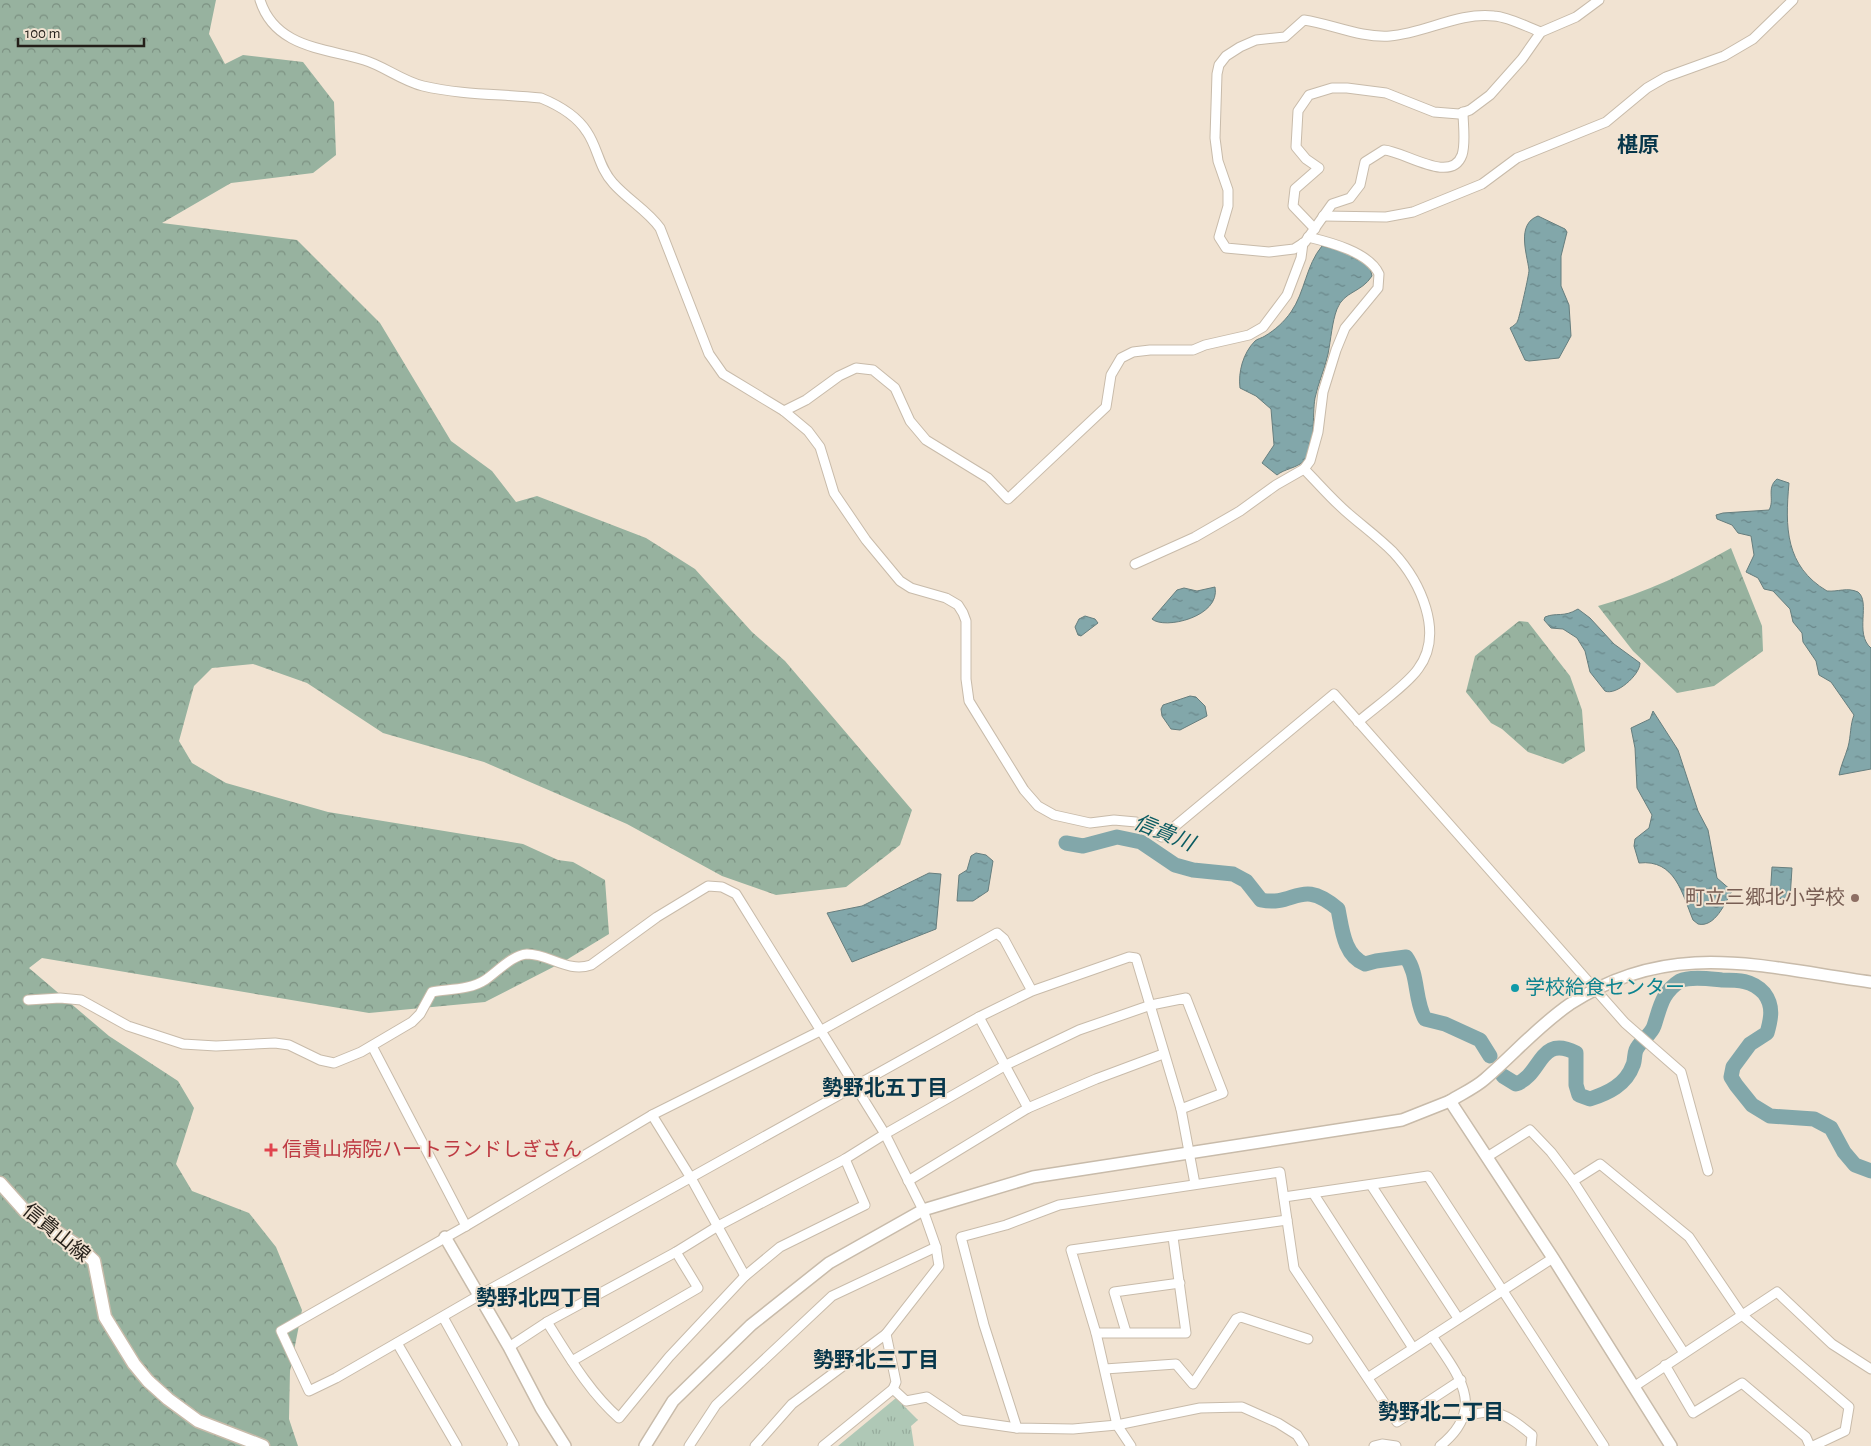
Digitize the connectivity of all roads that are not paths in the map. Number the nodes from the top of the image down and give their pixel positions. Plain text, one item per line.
1 (260, 0) edge
2 (1599, 0) edge
3 (1793, 0) edge
4 (1541, 32) junction
5 (1463, 112) junction
6 (1323, 216) junction
7 (1315, 228) junction
8 (1306, 240) junction
9 (784, 411) junction
10 (1304, 469) junction
11 (1135, 564) dead end
12 (1358, 722) junction
13 (1871, 982) edge
14 (1596, 989) junction
15 (1032, 991) junction
16 (28, 1000) dead end
17 (1151, 1005) junction
18 (979, 1017) junction
19 (822, 1030) junction
20 (372, 1046) junction
21 (1163, 1054) junction
22 (1006, 1065) junction
23 (856, 1086) junction
24 (1450, 1101) junction
25 (1028, 1108) junction
26 (1181, 1109) junction
27 (652, 1115) junction
28 (885, 1134) junction
29 (1191, 1152) junction
30 (1487, 1157) junction
31 (845, 1159) junction
32 (1708, 1171) dead end
33 (691, 1178) junction
34 (908, 1181) junction
35 (1573, 1181) junction
36 (0, 1183) edge
37 (1195, 1184) junction
38 (1371, 1185) junction
39 (1313, 1193) junction
40 (1284, 1197) junction
41 (923, 1210) junction
42 (1287, 1220) junction
43 (466, 1226) junction
44 (718, 1226) junction
45 (445, 1237) junction
46 (1173, 1238) junction
47 (936, 1247) junction
48 (676, 1252) junction
49 (1553, 1258) junction
50 (745, 1276) junction
51 (1180, 1283) junction
52 (1503, 1289) junction
53 (478, 1296) junction
54 (1742, 1315) junction
55 (443, 1316) junction
56 (1458, 1318) junction
57 (547, 1322) junction
58 (1126, 1332) junction
59 (886, 1334) junction
60 (1096, 1334) junction
61 (1432, 1336) junction
62 (1308, 1339) dead end
63 (397, 1343) junction
64 (509, 1347) junction
65 (1413, 1348) junction
66 (1684, 1353) junction
67 (572, 1361) junction
68 (1665, 1365) junction
69 (1105, 1369) junction
70 (1871, 1369) edge
71 (1369, 1378) junction
72 (1460, 1380) junction
73 (1634, 1386) junction
74 (893, 1389) junction
75 (1463, 1418) junction
76 (1117, 1425) junction
77 (1017, 1428) junction
78 (263, 1446) edge
79 (457, 1446) edge
80 (512, 1446) edge
81 (565, 1446) edge
82 (645, 1446) edge
83 (689, 1446) edge
84 (756, 1446) edge
85 (822, 1446) edge
86 (1131, 1446) edge
87 (1304, 1446) edge
88 (1374, 1446) edge
89 (1396, 1446) edge
90 (1440, 1446) edge
91 (1531, 1446) edge
92 (1604, 1446) edge
93 (1671, 1446) edge
94 (1812, 1446) edge

1 - 9 street
2 - 4 street
3 - 6 street
4 - 5 street
4 - 8 street
5 - 6 street
5 - 7 street
6 - 7 street
7 - 8 street
8 - 9 street
8 - 10 street
9 - 12 street
10 - 11 street
10 - 12 street
12 - 14 street
13 - 14 street
14 - 24 street
14 - 32 street
15 - 17 street
15 - 18 street
15 - 19 street
16 - 20 street
17 - 21 street
17 - 22 street
17 - 26 street
18 - 22 street
18 - 23 street
19 - 20 street
19 - 23 street
19 - 27 street
20 - 43 street
21 - 25 street
21 - 26 street
22 - 25 street
22 - 28 street
23 - 28 street
23 - 33 street
24 - 29 street
24 - 30 street
25 - 34 street
26 - 29 street
27 - 33 street
27 - 43 street
28 - 31 street
28 - 34 street
29 - 37 street
29 - 41 street
30 - 35 street
30 - 49 street
31 - 44 street
31 - 50 street
33 - 44 street
33 - 53 street
34 - 41 street
35 - 54 street
35 - 66 street
36 - 78 main road, 信貴山線
37 - 40 street
37 - 77 street
38 - 39 street
38 - 52 street
38 - 56 street
39 - 40 street
39 - 65 street
40 - 42 street
41 - 47 street
41 - 82 street
42 - 46 street
42 - 71 street
43 - 45 street
44 - 48 street
44 - 50 street
45 - 53 street
45 - 63 street
46 - 51 street
46 - 60 street
47 - 59 street
47 - 83 street
48 - 57 street
48 - 67 street
49 - 52 street
49 - 73 street
50 - 67 street
51 - 58 street
51 - 58 street
52 - 56 street
52 - 92 street
53 - 55 street
53 - 64 street
54 - 66 street
54 - 70 street
54 - 94 street
55 - 63 street
55 - 80 street
56 - 61 street
57 - 64 street
57 - 67 street
58 - 60 street
59 - 74 street
59 - 84 street
60 - 69 street
61 - 65 street
61 - 72 street
62 - 69 street
63 - 79 street
64 - 81 street
65 - 71 street
66 - 68 street
68 - 73 street
68 - 94 street
69 - 76 street
71 - 72 street
72 - 75 street
73 - 93 street
74 - 77 street
74 - 85 street
75 - 90 street
75 - 91 street
76 - 77 street
76 - 86 street
76 - 87 street
88 - 89 street

